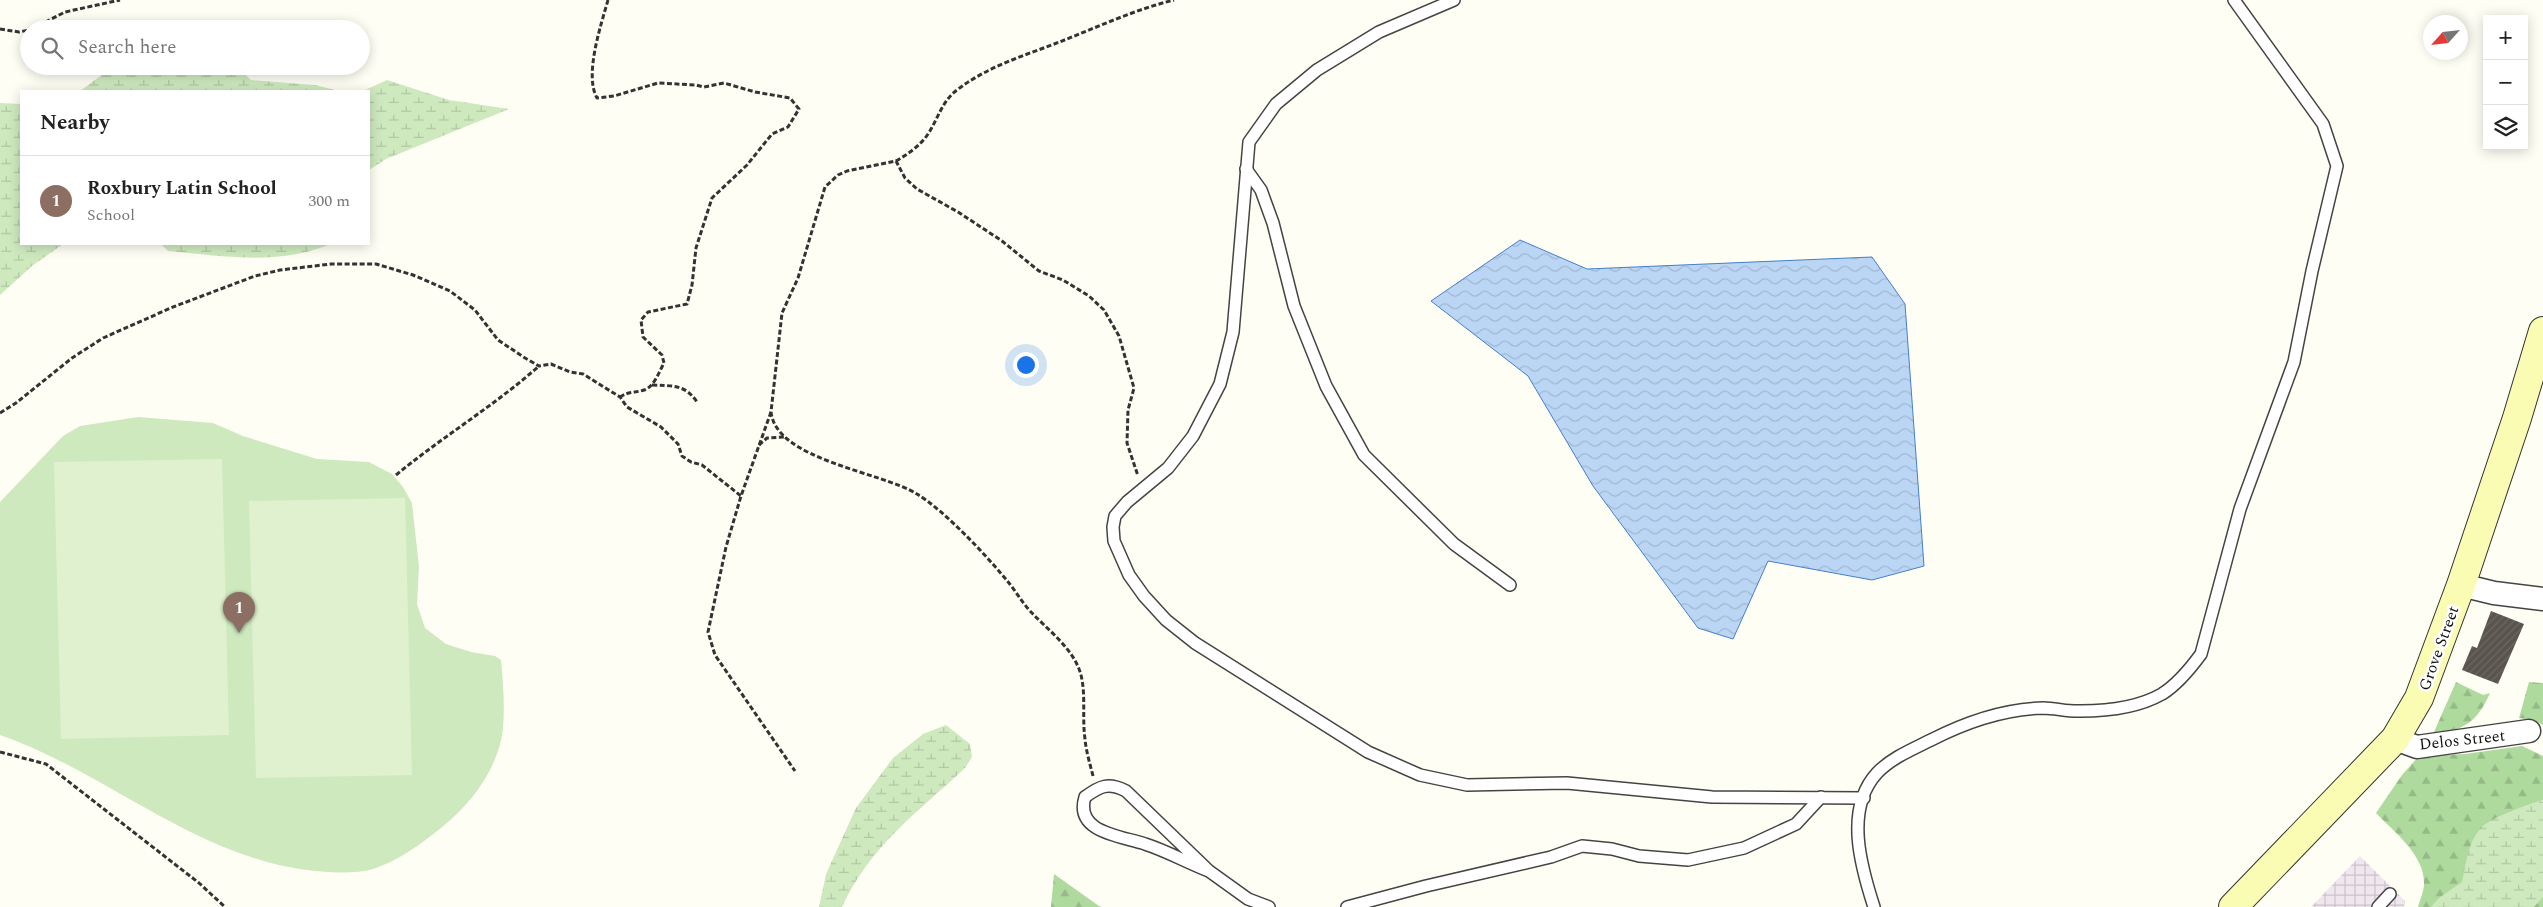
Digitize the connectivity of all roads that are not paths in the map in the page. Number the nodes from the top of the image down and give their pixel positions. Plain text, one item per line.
1 (1454, 0) edge
2 (2234, 0) edge
3 (1246, 170) junction
4 (2543, 332) edge
5 (1510, 585) dead end
6 (2461, 585) junction
7 (2543, 600) edge
8 (2529, 731) dead end
9 (2395, 739) junction
10 (1821, 797) junction
11 (1864, 798) junction
12 (1209, 871) junction
13 (2390, 894) dead end
14 (1269, 907) edge
15 (1347, 907) edge
16 (1874, 907) edge
17 (2233, 907) edge
18 (2378, 907) edge

1 - 3 lane
2 - 11 lane
3 - 5 lane
3 - 10 lane
4 - 6 main road, Grove Street
6 - 7 street
6 - 9 main road, Grove Street
8 - 9 street, Delos Street
9 - 17 main road, Grove Street
10 - 11 lane
10 - 15 lane
11 - 16 lane
12 - 12 lane
12 - 14 lane
13 - 18 lane

